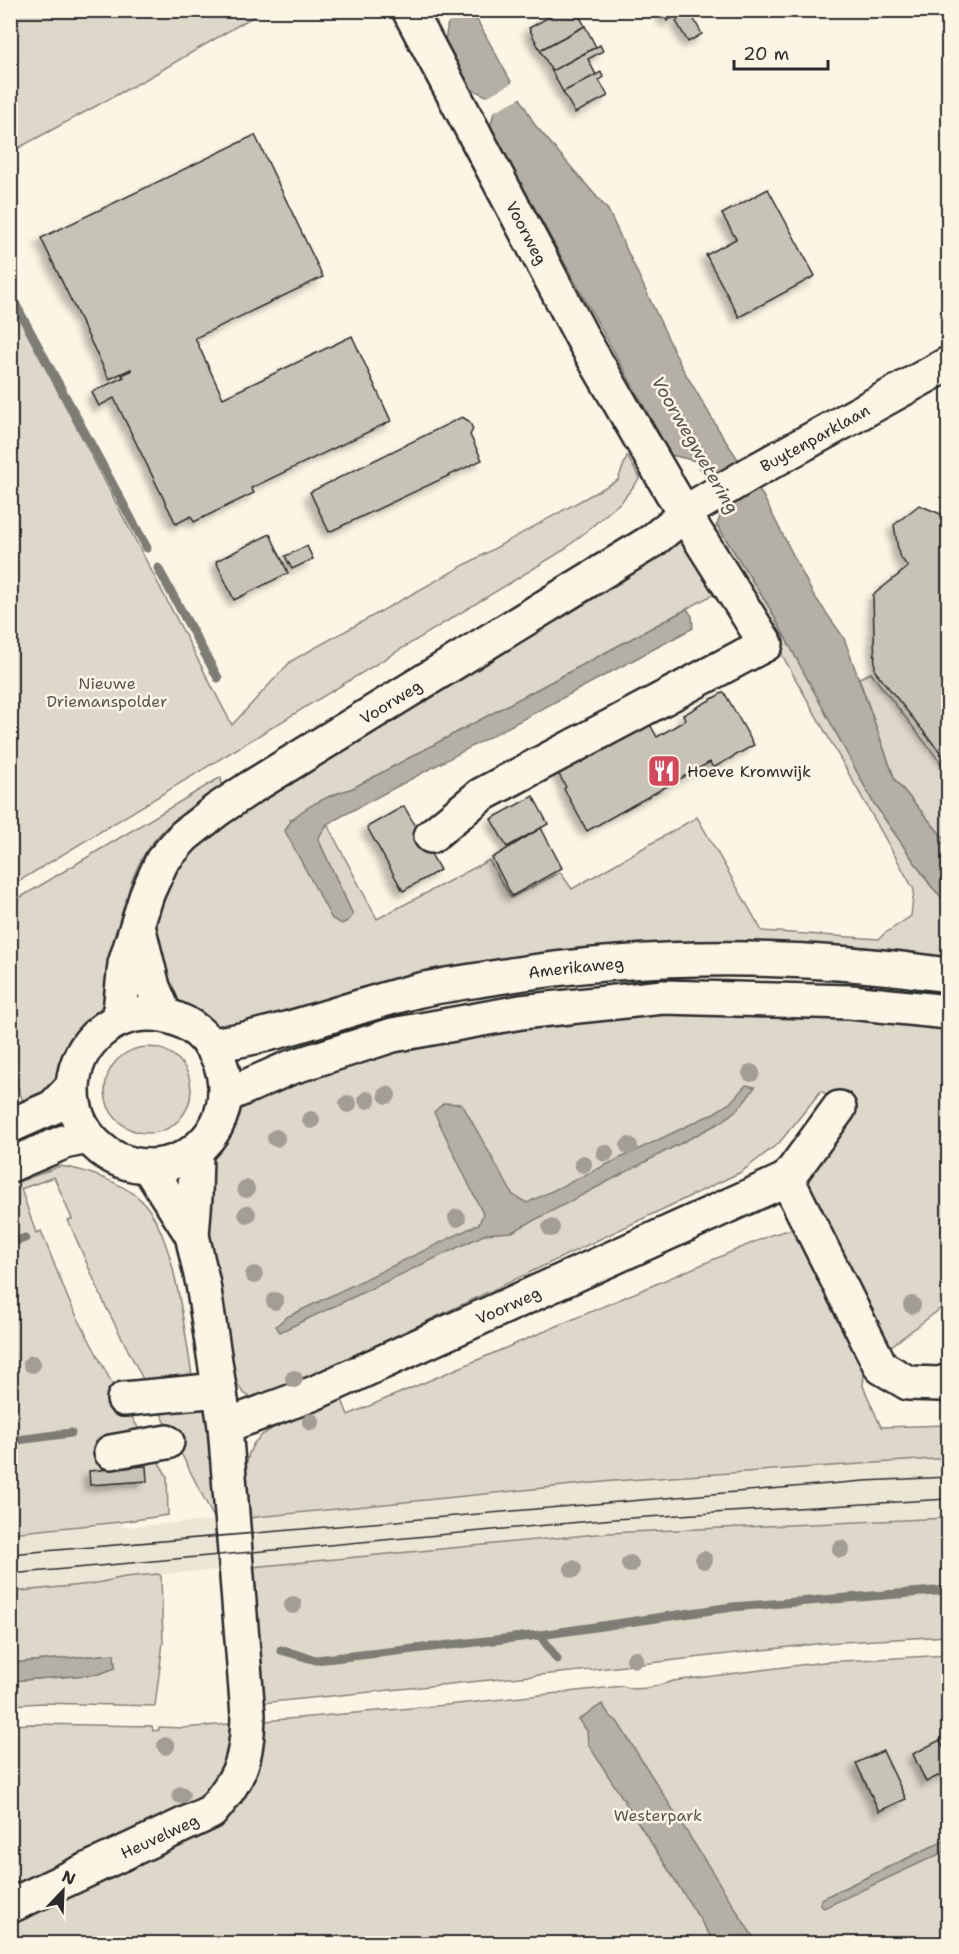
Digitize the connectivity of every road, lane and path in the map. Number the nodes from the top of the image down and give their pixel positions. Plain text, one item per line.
1 (409, 10) edge
2 (948, 364) edge
3 (690, 511) junction
4 (431, 836) dead end
5 (138, 926) junction
6 (948, 975) edge
7 (948, 1012) edge
8 (165, 1015) junction
9 (119, 1020) junction
10 (210, 1045) junction
11 (72, 1087) junction
12 (225, 1096) junction
13 (839, 1108) dead end
14 (10, 1126) edge
15 (88, 1137) junction
16 (196, 1151) junction
17 (10, 1165) edge
18 (148, 1166) junction
19 (787, 1179) junction
20 (192, 1235) junction
21 (948, 1381) edge
22 (219, 1390) junction
23 (124, 1399) dead end
24 (225, 1426) junction
25 (167, 1443) dead end
26 (111, 1452) dead end
27 (10, 1906) edge

1 - 3 street, Voorweg
2 - 3 street, Buytenparklaan
3 - 4 street, Voorweg
3 - 5 street, Voorweg
5 - 8 street, Voorweg
5 - 9 street, Voorweg
6 - 10 street, Amerikaweg
7 - 12 street
8 - 9 street
8 - 10 street
9 - 11 street
10 - 12 street
11 - 14 street
11 - 15 street
12 - 16 street
13 - 19 street, Voorweg
15 - 17 street
15 - 18 street
16 - 18 street
16 - 20 street
18 - 20 street
19 - 21 street
19 - 24 street, Voorweg
20 - 22 street
22 - 23 street
22 - 24 street
24 - 27 street, Heuvelweg
25 - 26 street

